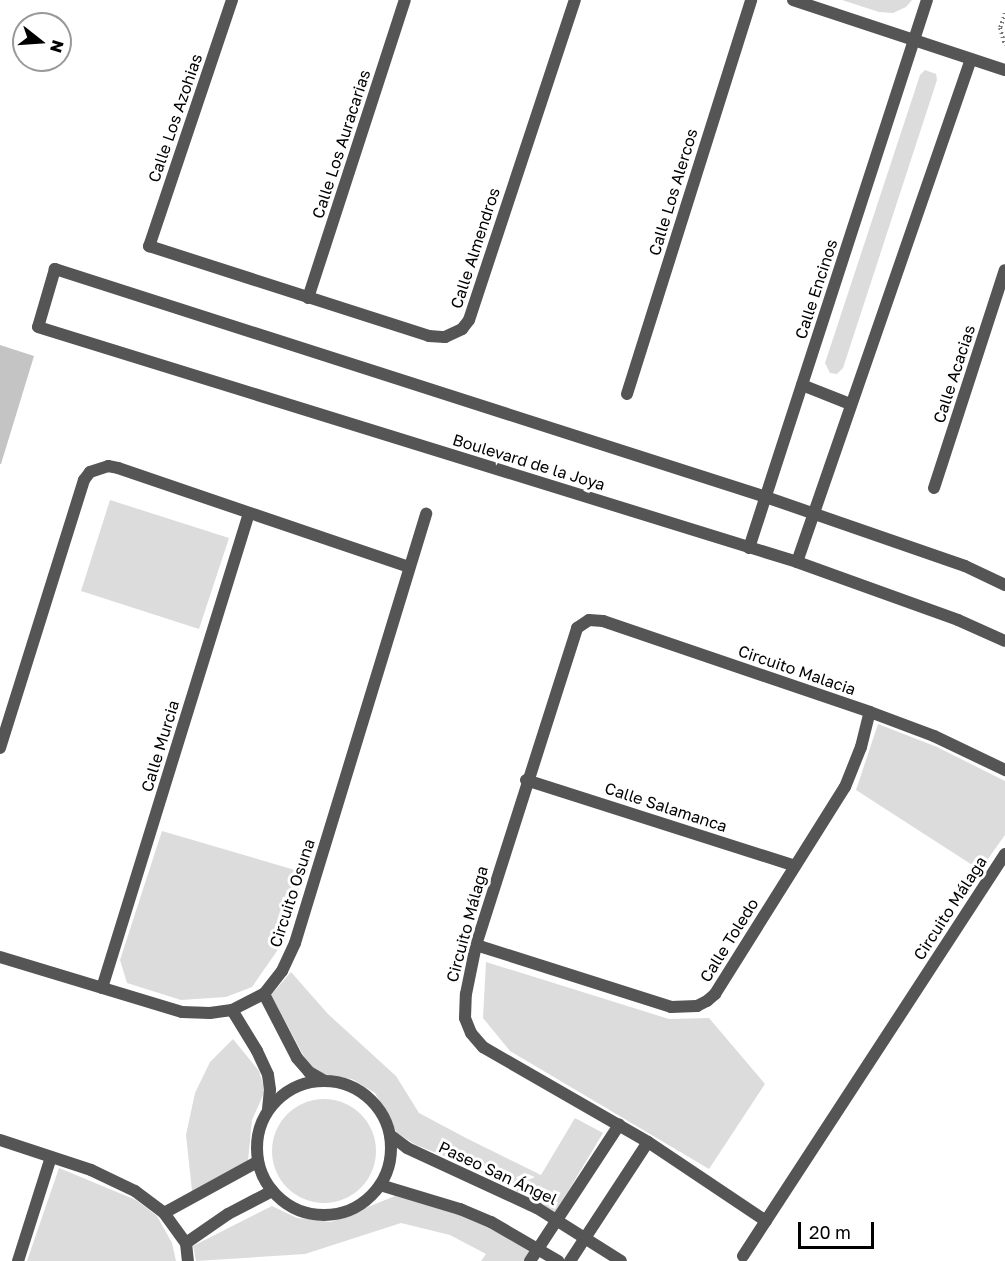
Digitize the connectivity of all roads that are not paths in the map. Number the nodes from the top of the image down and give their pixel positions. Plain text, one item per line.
1 (232, 0) edge
2 (405, 0) edge
3 (575, 0) edge
4 (750, 0) edge
5 (793, 0) edge
6 (927, 0) edge
7 (914, 40) junction
8 (971, 59) junction
9 (1005, 70) edge
10 (149, 246) joint
11 (1005, 270) edge
12 (308, 297) junction
13 (802, 385) junction
14 (627, 394) dead end
15 (850, 404) junction
16 (934, 488) dead end
17 (766, 497) junction
18 (249, 513) junction
19 (813, 513) junction
20 (426, 514) dead end
21 (749, 548) junction
22 (797, 562) junction
23 (409, 567) junction
24 (1005, 585) edge
25 (577, 628) joint
26 (1005, 641) edge
27 (870, 712) junction
28 (0, 748) edge
29 (1005, 770) edge
30 (526, 780) junction
31 (1005, 854) edge
32 (795, 866) junction
33 (476, 945) junction
34 (0, 957) edge
35 (102, 988) junction
36 (264, 994) junction
37 (232, 1010) junction
38 (323, 1080) junction
39 (268, 1109) junction
40 (619, 1125) junction
41 (390, 1135) junction
42 (0, 1140) edge
43 (648, 1142) junction
44 (51, 1157) junction
45 (257, 1162) junction
46 (380, 1185) junction
47 (272, 1191) junction
48 (164, 1213) junction
49 (557, 1220) junction
50 (766, 1221) junction
51 (585, 1238) junction
52 (186, 1243) junction
53 (538, 1248) junction
54 (743, 1256) dead end
55 (18, 1261) edge
56 (188, 1261) edge
57 (530, 1261) edge
58 (558, 1261) edge
59 (570, 1261) edge
60 (621, 1261) edge

1 - 10 street, Calle Los Azohias
2 - 12 street, Calle Los Auracarias
3 - 12 street, Calle Almendros
4 - 14 street, Calle Los Alercos
5 - 7 street
6 - 7 street, Calle Encinos
7 - 8 street
7 - 13 street, Calle Encinos
8 - 9 street
8 - 15 street
10 - 12 street, Calle Almendros
11 - 16 street, Calle Acacias
13 - 15 street
13 - 17 street, Calle Encinos
15 - 19 street
17 - 19 street
17 - 21 street, Calle Encinos
17 - 21 street, Boulevard de la Joya
18 - 23 street
18 - 28 street
18 - 35 street, Calle Murcia
19 - 22 street
19 - 24 street
20 - 23 street, Circuito Osuna
21 - 22 street, Boulevard de la Joya
22 - 26 street, Boulevard de la Joya
23 - 36 street, Circuito Osuna
25 - 27 street, Circuito Malacia
25 - 30 street, Circuito Málaga
27 - 29 street, Circuito Malacia
27 - 32 street, Calle Toledo
30 - 32 street, Calle Salamanca
30 - 33 street, Circuito Málaga
31 - 50 street, Circuito Málaga
32 - 33 street, Calle Toledo
33 - 40 street, Circuito Málaga
34 - 35 street, Circuito Osuna
35 - 37 street, Circuito Osuna
36 - 37 street, Circuito Osuna
36 - 38 street
37 - 39 street
38 - 39 street
38 - 41 street
39 - 45 street
40 - 43 street, Circuito Málaga
40 - 49 street
41 - 46 street
41 - 49 street, Paseo San Ángel
42 - 44 street
43 - 50 street, Circuito Málaga
43 - 51 street
44 - 48 street
44 - 55 street
45 - 47 street
45 - 48 street
46 - 47 street
46 - 53 street
47 - 52 street
48 - 52 street
49 - 51 street, Paseo San Ángel
49 - 53 street
50 - 54 street, Circuito Málaga
51 - 59 street
51 - 60 street, Paseo San Ángel
52 - 56 street
53 - 57 street
53 - 58 street

